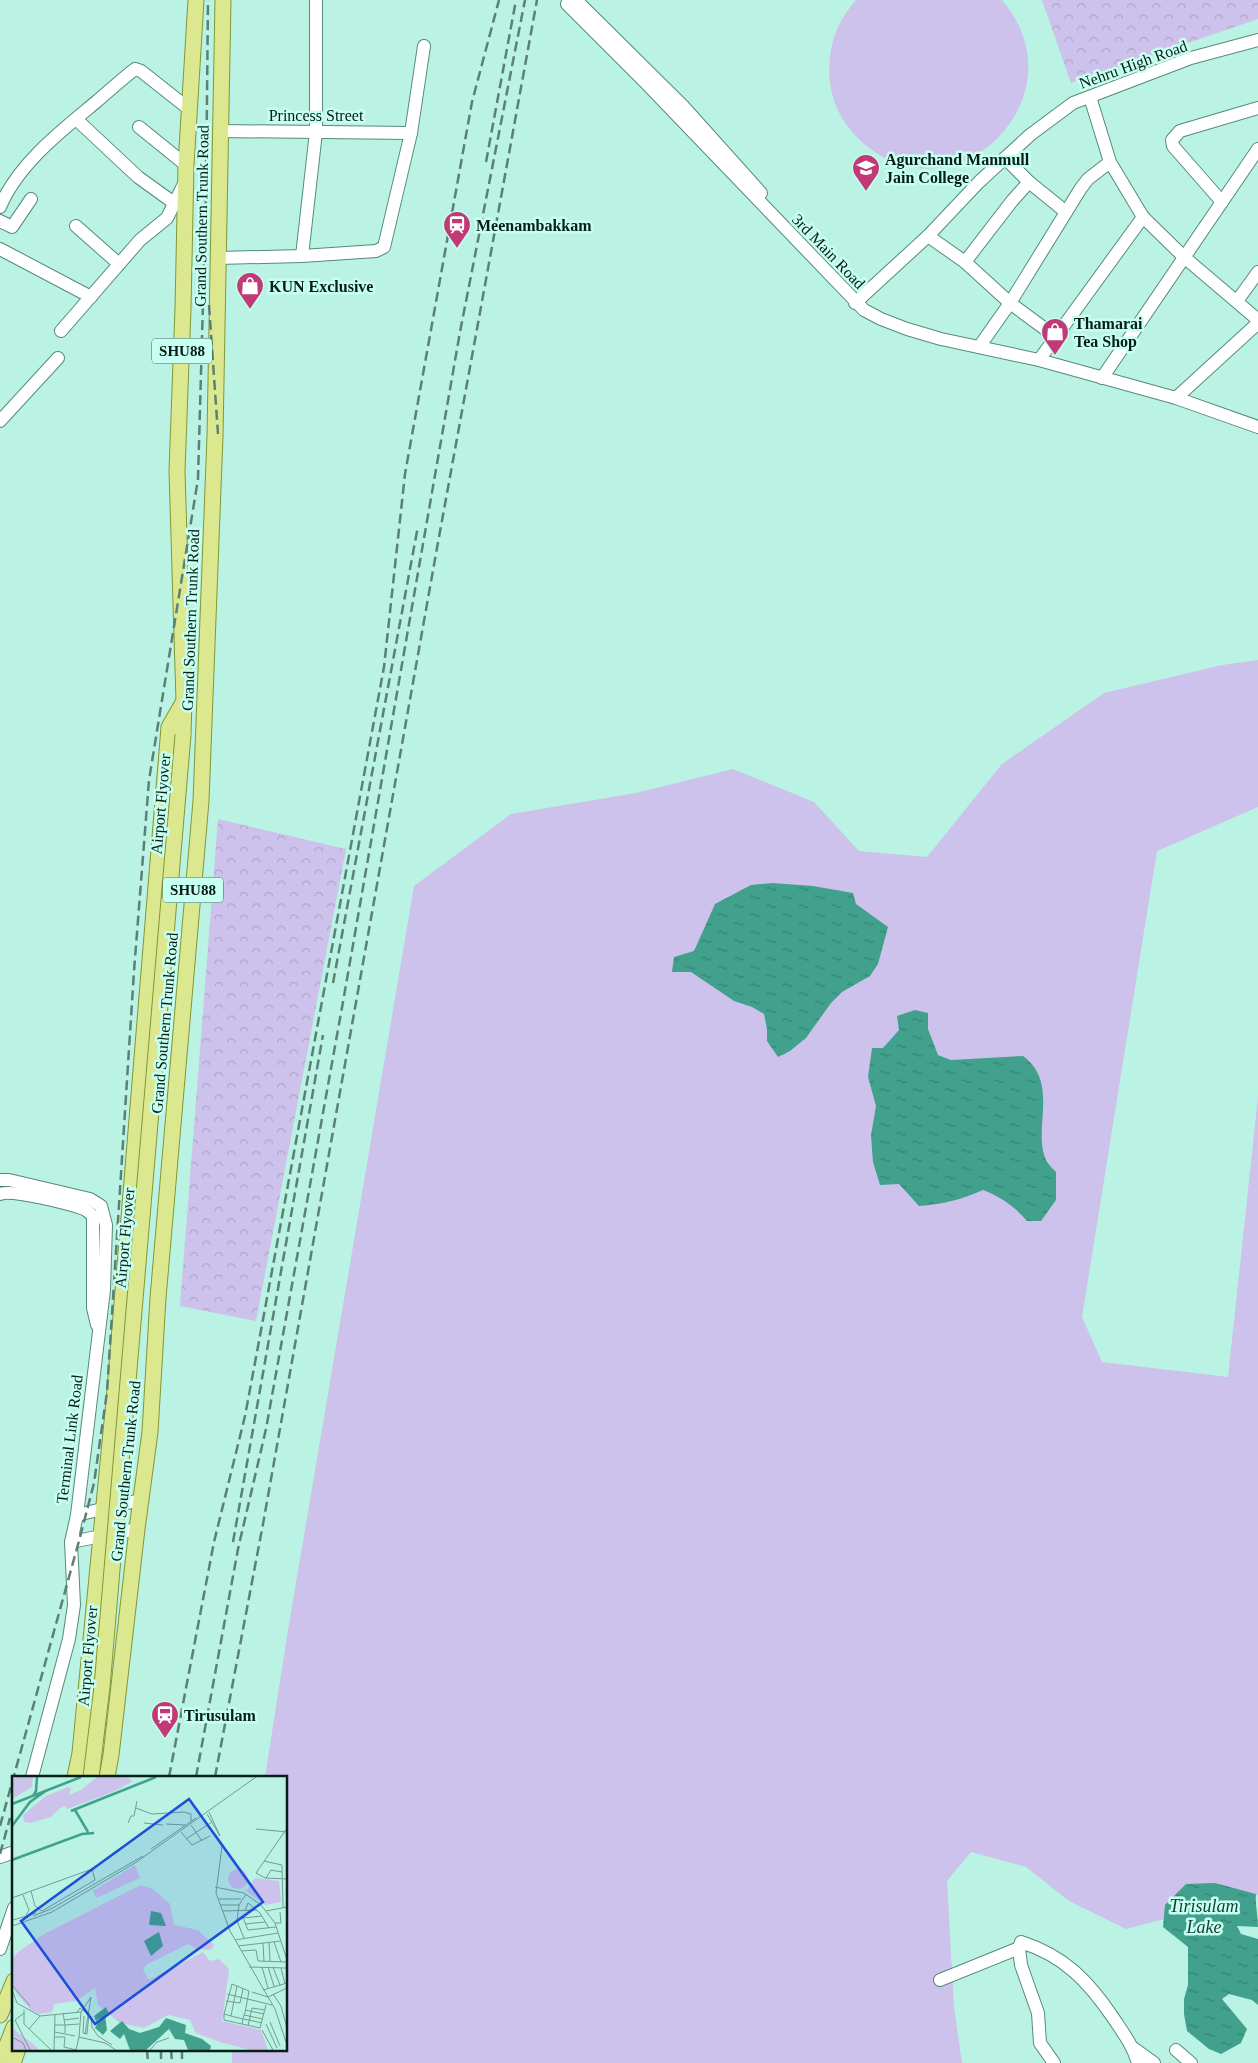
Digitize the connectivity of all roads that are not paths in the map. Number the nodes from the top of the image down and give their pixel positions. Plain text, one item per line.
1 (196, 0) edge
2 (222, 0) edge
3 (316, 0) edge
4 (569, 1) edge
5 (1258, 40) edge
6 (424, 46) dead end
7 (1090, 97) junction
8 (1258, 108) edge
9 (189, 109) junction
10 (76, 119) junction
11 (138, 127) dead end
12 (220, 131) junction
13 (316, 132) junction
14 (411, 132) junction
15 (1258, 148) edge
16 (1005, 158) junction
17 (1110, 162) junction
18 (186, 173) junction
19 (1029, 182) junction
20 (32, 199) dead end
21 (1222, 202) junction
22 (174, 203) junction
23 (0, 207) edge
24 (769, 212) junction
25 (1066, 212) junction
26 (1143, 217) junction
27 (0, 222) edge
28 (76, 226) dead end
29 (928, 236) junction
30 (0, 249) edge
31 (302, 256) junction
32 (1184, 257) junction
33 (218, 258) junction
34 (965, 262) junction
35 (119, 264) junction
36 (1258, 272) edge
37 (91, 297) junction
38 (1237, 301) junction
39 (1010, 302) junction
40 (855, 303) junction
41 (1258, 322) edge
42 (61, 331) dead end
43 (1056, 337) junction
44 (979, 347) junction
45 (58, 358) dead end
46 (1039, 360) junction
47 (1102, 378) junction
48 (1176, 398) junction
49 (2, 416) edge
50 (1258, 427) edge
51 (184, 701) junction
52 (0, 1180) edge
53 (0, 1194) edge
54 (98, 1332) junction
55 (140, 1500) junction
56 (105, 1509) junction
57 (77, 1515) junction
58 (137, 1529) junction
59 (102, 1537) junction
60 (71, 1542) junction
61 (32, 1776) edge
62 (75, 1776) edge
63 (90, 1776) edge
64 (107, 1776) edge
65 (12, 1853) edge
66 (0, 1857) edge
67 (12, 1914) edge
68 (0, 1948) edge
69 (1019, 1948) junction
70 (940, 1980) dead end
71 (12, 1986) edge
72 (0, 2015) edge
73 (12, 2032) edge
74 (1133, 2048) junction
75 (18, 2050) edge
76 (1176, 2050) dead end
77 (0, 2063) edge
78 (13, 2063) edge
79 (1054, 2063) edge
80 (1138, 2063) edge
81 (1154, 2063) edge
82 (1192, 2063) edge

1 - 9 main road, Grand Southern Trunk Road / SHU88
2 - 12 main road, Grand Southern Trunk Road / SHU88
3 - 13 street
4 - 24 street
4 - 24 street
5 - 7 street, Nehru High Road
6 - 14 street
7 - 16 street, Nehru High Road
7 - 17 street
8 - 21 street
9 - 10 street
9 - 18 main road, Grand Southern Trunk Road / SHU88
10 - 22 street
10 - 23 street
11 - 18 street
12 - 13 street, Princess Street
12 - 33 main road, Grand Southern Trunk Road / SHU88
13 - 14 street, Princess Street
13 - 31 street
14 - 31 street
15 - 21 street
16 - 19 street
16 - 29 street, Nehru High Road
17 - 25 street
17 - 26 street
18 - 22 street
18 - 51 main road, Grand Southern Trunk Road / SHU88
19 - 25 street
19 - 34 street
20 - 27 street
21 - 32 street
22 - 35 street
24 - 40 street, 3rd Main Road
25 - 39 street
26 - 32 street
26 - 43 street
28 - 35 street
29 - 34 street
29 - 40 street, Nehru High Road
30 - 37 street
31 - 33 street
32 - 38 street
32 - 47 street
33 - 55 main road, Grand Southern Trunk Road / SHU88
34 - 39 street
35 - 37 street
36 - 38 street
37 - 42 street
38 - 41 street
39 - 43 street
39 - 44 street
40 - 44 street, 3rd Main Road
41 - 48 street
43 - 46 street
44 - 46 street, 3rd Main Road
45 - 49 street
46 - 47 street, 3rd Main Road
47 - 48 street, 3rd Main Road
48 - 50 street, 3rd Main Road
51 - 56 main road
51 - 63 main road, Airport Flyover / SHU88, bridge
52 - 54 street, Terminal Link Road
53 - 54 street
54 - 57 street, Terminal Link Road
55 - 56 street
55 - 58 main road, Grand Southern Trunk Road / SHU88
56 - 57 street
56 - 59 main road
57 - 60 street, Terminal Link Road
58 - 59 street
58 - 64 main road, Grand Southern Trunk Road / SHU88
59 - 60 street
59 - 62 main road
60 - 61 street, Terminal Link Road
65 - 66 street
67 - 68 street
69 - 70 street
69 - 74 street
69 - 79 street
71 - 72 main road
73 - 77 main road
74 - 80 street
74 - 81 street
75 - 78 main road
76 - 82 street

